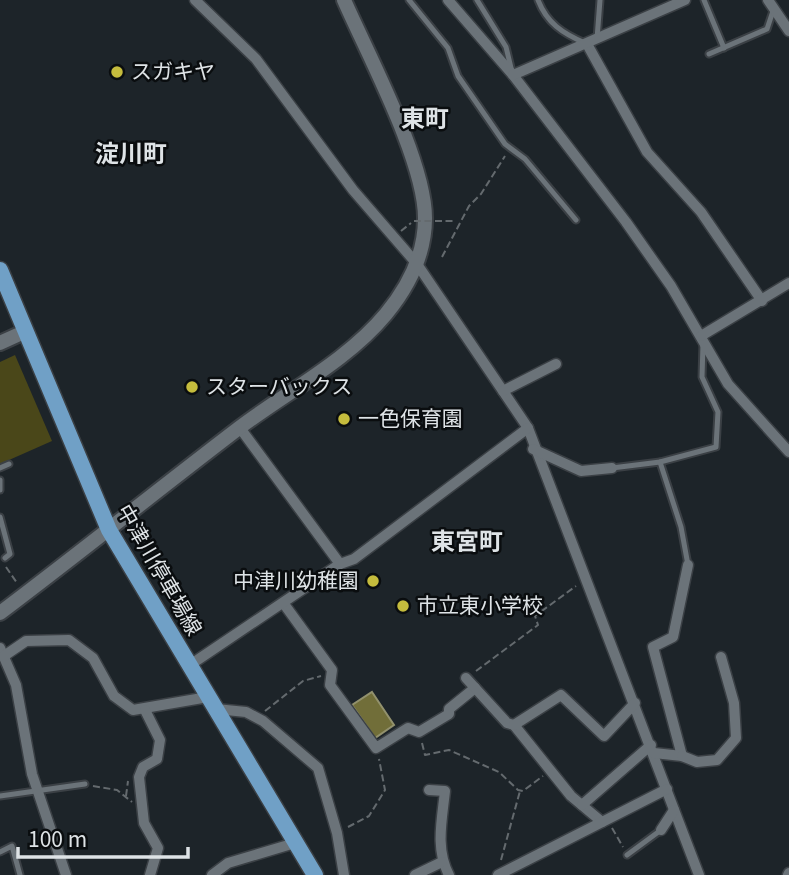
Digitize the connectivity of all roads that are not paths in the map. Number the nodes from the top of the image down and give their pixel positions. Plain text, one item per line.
1 (195, 0) edge
2 (344, 0) edge
3 (409, 0) edge
4 (448, 0) edge
5 (477, 0) edge
6 (538, 0) edge
7 (600, 0) edge
8 (685, 0) edge
9 (704, 0) edge
10 (768, 0) edge
11 (773, 11) junction
12 (789, 31) edge
13 (592, 42) junction
14 (724, 48) junction
15 (709, 54) dead end
16 (513, 75) junction
17 (576, 220) dead end
18 (417, 264) junction
19 (0, 270) edge
20 (789, 283) edge
21 (762, 301) junction
22 (24, 332) junction
23 (702, 338) junction
24 (0, 343) edge
25 (556, 364) dead end
26 (503, 391) junction
27 (240, 428) junction
28 (528, 428) junction
29 (533, 449) junction
30 (789, 453) edge
31 (660, 461) junction
32 (9, 464) dead end
33 (0, 468) edge
34 (612, 468) joint
35 (0, 481) edge
36 (0, 490) edge
37 (0, 517) edge
38 (109, 530) junction
39 (5, 558) road end
40 (340, 564) junction
41 (688, 565) joint
42 (284, 604) junction
43 (0, 613) edge
44 (2, 652) edge
45 (721, 657) dead end
46 (190, 665) junction
47 (466, 678) road end
48 (475, 688) junction
49 (212, 704) junction
50 (635, 704) junction
51 (145, 710) junction
52 (514, 725) junction
53 (652, 749) junction
54 (681, 757) junction
55 (85, 784) road end
56 (667, 789) junction
57 (429, 790) dead end
58 (38, 791) junction
59 (0, 796) edge
60 (582, 805) junction
61 (674, 810) junction
62 (604, 821) junction
63 (661, 830) joint
64 (295, 843) junction
65 (0, 852) edge
66 (626, 855) road end
67 (442, 862) junction
68 (20, 875) edge
69 (66, 875) edge
70 (150, 875) edge
71 (212, 875) edge
72 (315, 875) edge
73 (344, 875) edge
74 (415, 875) edge
75 (449, 875) edge
76 (498, 875) edge
77 (699, 875) edge

1 - 18 street
2 - 18 street
3 - 17 lane
4 - 16 street
5 - 16 lane
6 - 13 lane
7 - 13 lane
8 - 13 street
9 - 14 lane
10 - 11 street
11 - 12 street
11 - 14 lane
13 - 16 street
13 - 21 street
14 - 15 lane
16 - 23 street
18 - 26 street
18 - 27 street
19 - 22 main road, 中津川停車場線
20 - 21 street
21 - 23 street
22 - 24 street
22 - 38 main road, 中津川停車場線
23 - 30 street
23 - 31 lane
25 - 26 street
26 - 28 street
27 - 38 street
27 - 40 street
28 - 29 street
28 - 40 street
29 - 34 street
29 - 50 street
31 - 34 lane
31 - 41 lane
32 - 33 lane
35 - 36 lane
37 - 39 lane
38 - 43 street
38 - 46 main road, 中津川停車場線
40 - 42 street
41 - 54 street
42 - 46 street
42 - 48 street
44 - 51 street
44 - 58 street
45 - 54 street
46 - 49 main road, 中津川停車場線
47 - 48 street
48 - 52 street
49 - 51 street
49 - 64 main road, 中津川停車場線
49 - 73 street
50 - 52 street
50 - 53 street
51 - 70 street
52 - 60 street
53 - 54 street
53 - 56 street
53 - 60 street
55 - 58 lane
56 - 61 street
56 - 62 street
57 - 67 street
58 - 59 lane
58 - 69 street
60 - 62 street
61 - 63 street
61 - 77 street
62 - 76 street
63 - 66 lane
64 - 71 street
64 - 72 main road, 中津川停車場線
65 - 68 lane
67 - 74 street
67 - 75 street

